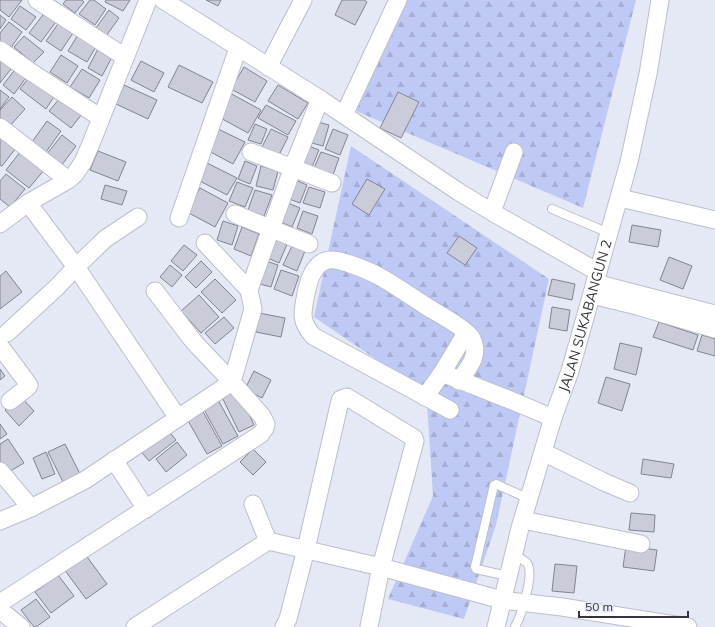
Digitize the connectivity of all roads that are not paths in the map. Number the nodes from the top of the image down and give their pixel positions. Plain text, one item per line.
1 (37, 0) edge
2 (148, 0) edge
3 (163, 0) edge
4 (303, 0) edge
5 (398, 0) edge
6 (660, 0) edge
7 (238, 48) junction
8 (0, 50) edge
9 (125, 57) junction
10 (268, 67) junction
11 (320, 99) junction
12 (344, 115) junction
13 (101, 118) junction
14 (0, 127) edge
15 (251, 152) dead end
16 (514, 152) dead end
17 (293, 167) junction
18 (68, 180) junction
19 (332, 183) dead end
20 (620, 198) junction
21 (28, 203) junction
22 (552, 209) dead end
23 (492, 212) junction
24 (235, 214) dead end
25 (4, 216) edge
26 (138, 217) dead end
27 (179, 218) dead end
28 (715, 220) edge
29 (271, 230) junction
30 (609, 233) junction
31 (204, 243) dead end
32 (309, 244) dead end
33 (76, 267) junction
34 (595, 283) junction
35 (249, 290) junction
36 (155, 291) dead end
37 (715, 314) edge
38 (715, 329) edge
39 (466, 333) junction
40 (2, 335) edge
41 (442, 373) junction
42 (459, 380) junction
43 (232, 382) junction
44 (425, 397) junction
45 (10, 401) dead end
46 (450, 410) dead end
47 (178, 418) junction
48 (553, 418) junction
49 (543, 452) junction
50 (114, 460) junction
51 (0, 472) edge
52 (630, 493) dead end
53 (529, 499) junction
54 (253, 504) dead end
55 (30, 508) junction
56 (146, 509) junction
57 (523, 520) junction
58 (0, 521) edge
59 (268, 541) junction
60 (641, 544) dead end
61 (306, 549) junction
62 (514, 554) junction
63 (381, 567) junction
64 (508, 576) junction
65 (502, 600) junction
66 (524, 603) junction
67 (1, 610) edge
68 (21, 627) edge
69 (135, 627) edge
70 (284, 627) edge
71 (369, 627) edge
72 (496, 627) edge
73 (515, 627) edge
74 (688, 627) edge

1 - 9 street
2 - 9 street
3 - 7 street
4 - 10 street
5 - 12 street
6 - 20 street, JALAN SUKABANGUN 2
7 - 10 street
7 - 27 street
8 - 13 street
9 - 13 street
10 - 11 street
11 - 12 street
11 - 17 street
12 - 23 street
13 - 18 street
14 - 18 street
15 - 17 street
16 - 23 street
17 - 19 street
17 - 29 street
18 - 21 street
20 - 28 street
20 - 30 street, JALAN SUKABANGUN 2
21 - 25 street
21 - 33 street
22 - 30 lane
23 - 34 street
24 - 29 street
26 - 33 street
29 - 32 street
29 - 35 street
30 - 34 street, JALAN SUKABANGUN 2
31 - 35 street
33 - 40 street
33 - 47 street
34 - 37 street
34 - 38 street
34 - 48 street, JALAN SUKABANGUN 2
35 - 43 street
36 - 43 street
39 - 41 street
39 - 42 street
39 - 44 street
40 - 45 street
41 - 42 street
41 - 44 street
42 - 48 street
43 - 47 street
43 - 56 street
44 - 46 street
47 - 50 street
48 - 49 street, JALAN SUKABANGUN 2
49 - 52 street
49 - 53 street, JALAN SUKABANGUN 2
50 - 55 street
50 - 56 street
51 - 55 street
53 - 57 street, JALAN SUKABANGUN 2
53 - 64 lane
54 - 59 street
55 - 58 street
56 - 67 street
57 - 60 street
57 - 62 street, JALAN SUKABANGUN 2
59 - 61 street
59 - 69 street
61 - 63 street
61 - 63 street
61 - 70 street
62 - 64 street, JALAN SUKABANGUN 2
62 - 66 lane
63 - 65 street
63 - 71 street
64 - 65 street, JALAN SUKABANGUN 2
65 - 66 street
65 - 72 street, JALAN SUKABANGUN 2
66 - 73 lane
66 - 74 street
67 - 68 street

